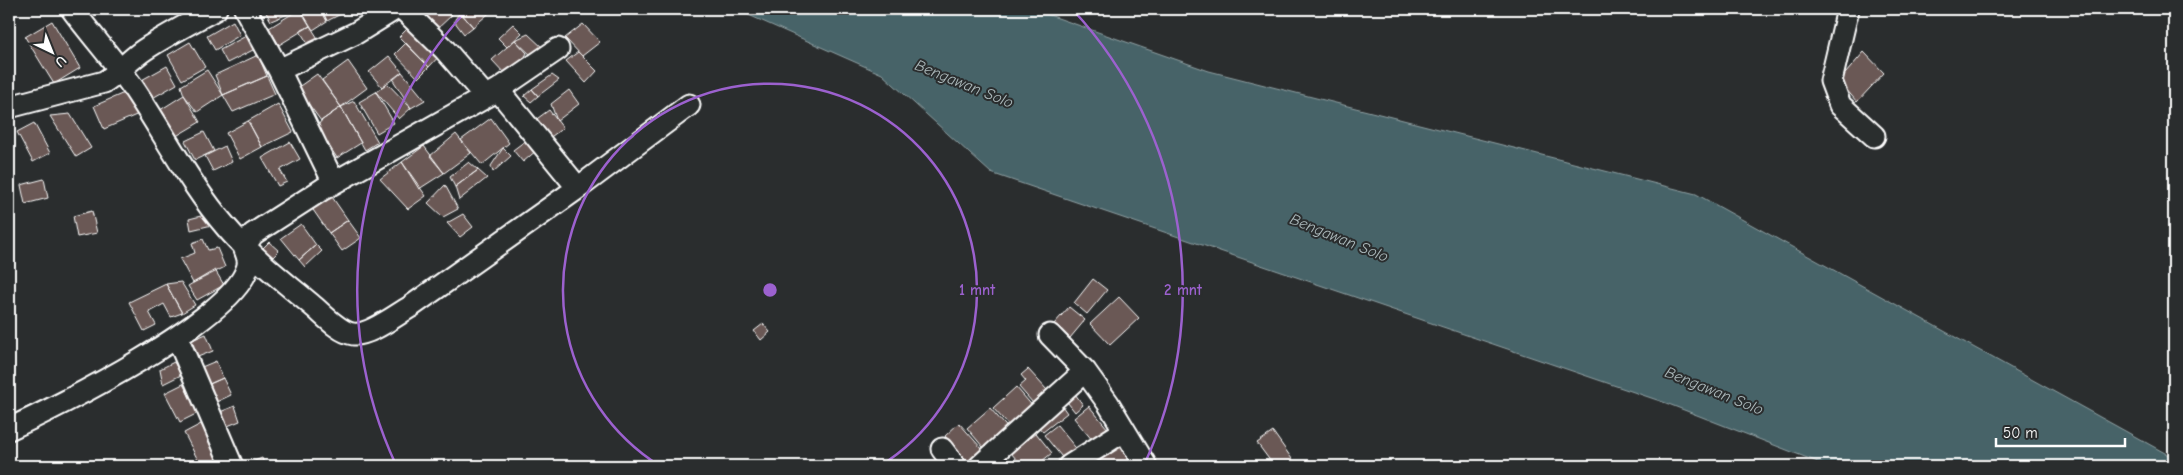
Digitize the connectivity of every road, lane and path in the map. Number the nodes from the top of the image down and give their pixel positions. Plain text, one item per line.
1 (72, 9) edge
2 (216, 9) edge
3 (245, 9) edge
4 (395, 9) edge
5 (403, 9) edge
6 (1848, 9) edge
7 (558, 49) dead end
8 (278, 70) junction
9 (120, 71) junction
10 (491, 93) junction
11 (689, 105) dead end
12 (9, 107) edge
13 (1874, 136) dead end
14 (334, 183) junction
15 (578, 188) junction
16 (244, 247) junction
17 (1050, 335) dead end
18 (177, 337) junction
19 (1085, 371) junction
20 (9, 429) edge
21 (1124, 431) junction
22 (942, 449) dead end
23 (232, 466) edge
24 (955, 466) edge
25 (980, 466) edge
26 (1069, 466) edge
27 (1146, 466) edge

1 - 9 street
2 - 9 street
3 - 8 street
4 - 8 street
5 - 10 street
6 - 13 street
7 - 10 street
8 - 14 street
9 - 12 street
9 - 16 street
10 - 14 street
10 - 15 street
11 - 15 street
14 - 16 street
15 - 16 street
16 - 18 street
17 - 19 street
18 - 20 street
18 - 23 street
19 - 21 street
19 - 25 street
21 - 26 street
21 - 27 street
22 - 24 street

